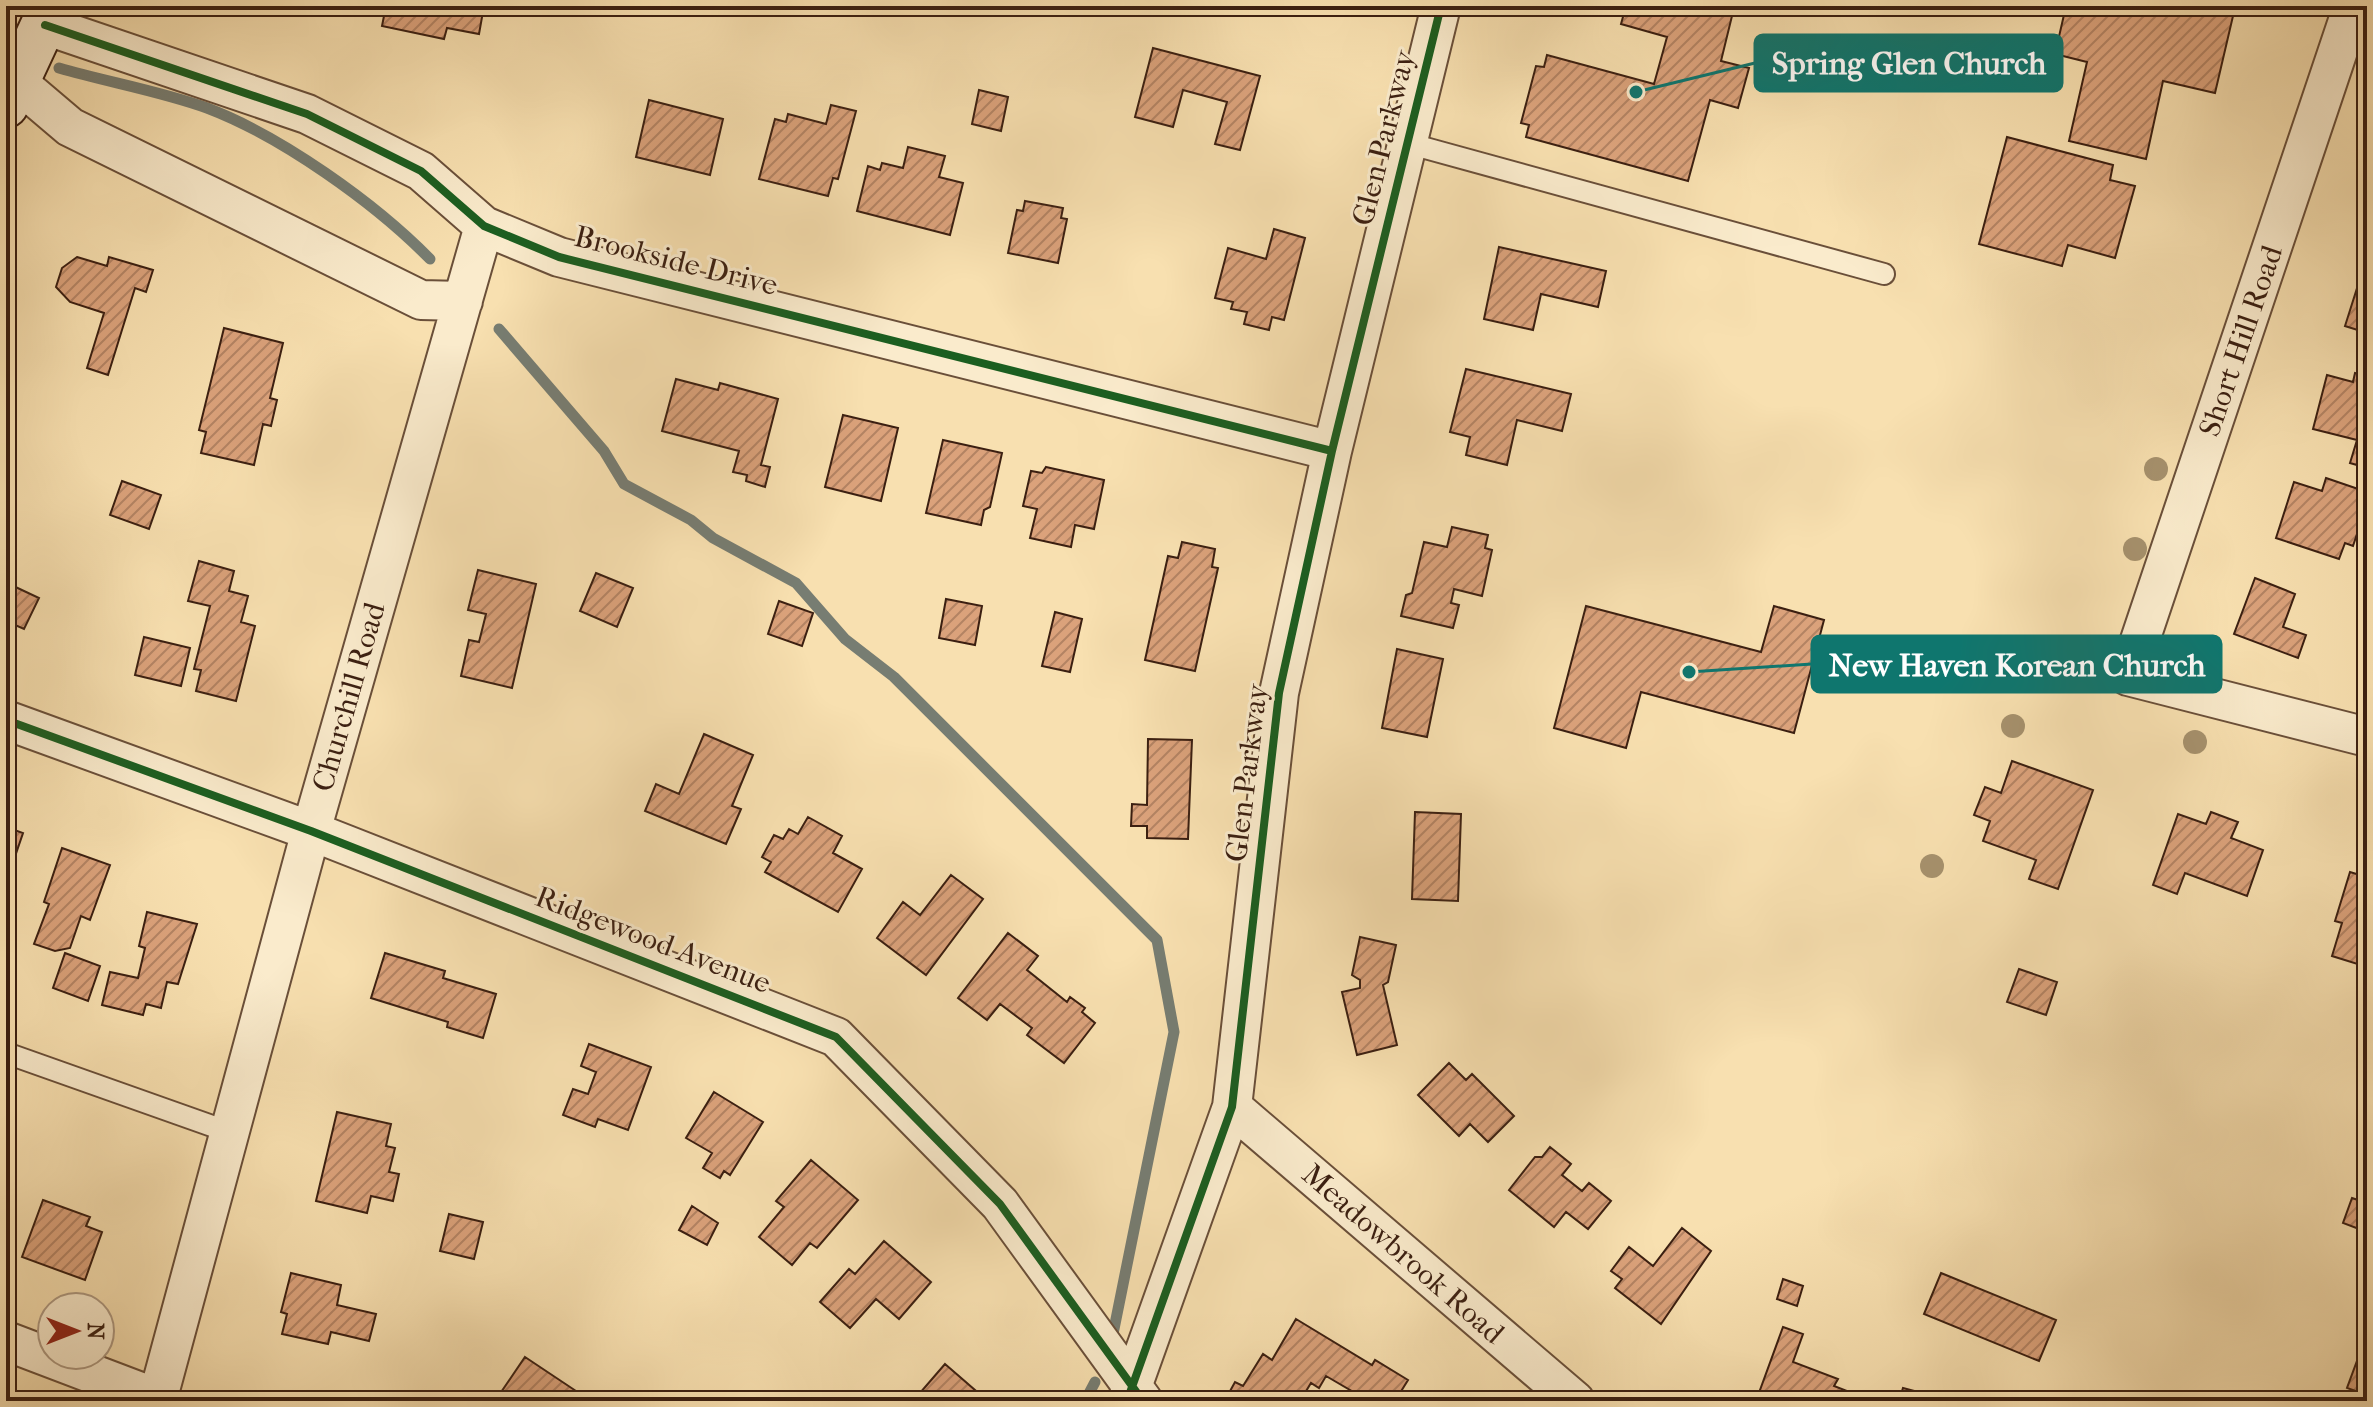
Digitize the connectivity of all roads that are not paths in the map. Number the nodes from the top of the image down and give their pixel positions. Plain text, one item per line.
1 (1441, 6) edge
2 (2353, 6) edge
3 (48, 15) edge
4 (12, 93) edge
5 (1407, 143) junction
6 (484, 226) junction
7 (1884, 274) dead end
8 (463, 301) junction
9 (1332, 451) junction
10 (6, 720) edge
11 (2367, 737) edge
12 (311, 831) junction
13 (6, 1053) edge
14 (1232, 1107) junction
15 (229, 1132) junction
16 (6, 1341) edge
17 (1134, 1396) edge
18 (160, 1400) edge
19 (1575, 1401) edge

1 - 5 street, Glen Parkway
2 - 11 street, Short Hill Road
3 - 4 main road
3 - 6 street, Brookside Drive
4 - 8 street
5 - 7 lane
5 - 9 street, Glen Parkway
6 - 8 street, Churchill Road
6 - 9 street, Brookside Drive
8 - 12 street, Churchill Road
9 - 14 street, Glen Parkway
10 - 12 street, Ridgewood Avenue
12 - 15 street, Churchill Road
12 - 17 street, Ridgewood Avenue
13 - 15 lane
14 - 17 street, Glen Parkway
14 - 19 street, Meadowbrook Road
15 - 18 street, Churchill Road
16 - 18 street

